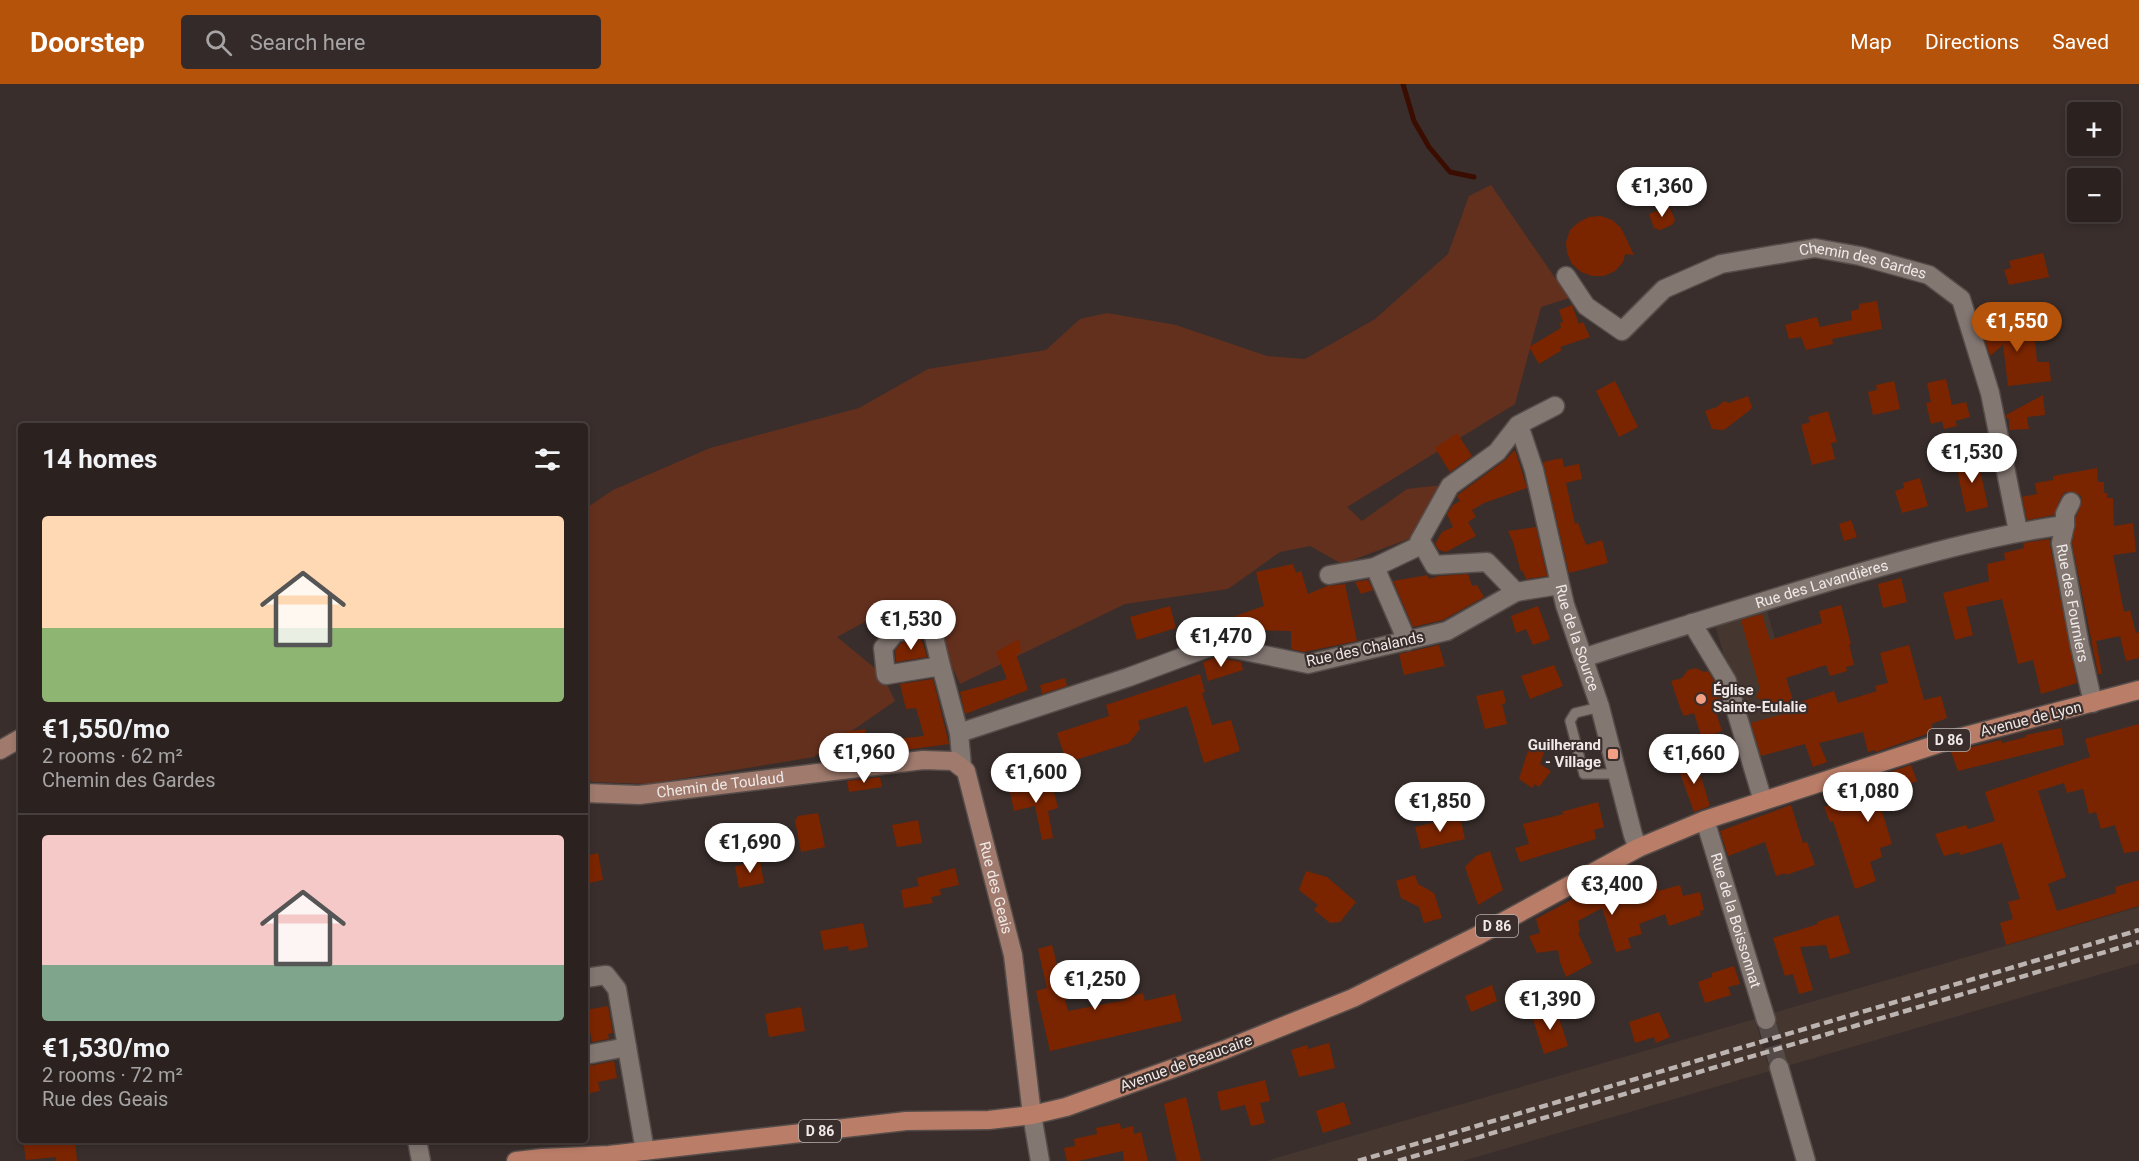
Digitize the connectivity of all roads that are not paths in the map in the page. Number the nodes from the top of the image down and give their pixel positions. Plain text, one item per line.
1 (1566, 276) dead end
2 (1554, 406) dead end
3 (1516, 429) junction
4 (2071, 502) dead end
5 (2065, 525) junction
6 (2018, 531) junction
7 (1420, 540) junction
8 (1375, 567) junction
9 (1329, 575) dead end
10 (1560, 585) junction
11 (1516, 592) junction
12 (1692, 622) junction
13 (1407, 641) junction
14 (1583, 658) junction
15 (941, 666) dead end
16 (2139, 690) edge
17 (2093, 703) junction
18 (1600, 707) junction
19 (959, 733) junction
20 (18, 740) edge
21 (0, 750) edge
22 (962, 767) junction
23 (1618, 771) junction
24 (588, 793) edge
25 (1763, 801) junction
26 (1712, 818) junction
27 (1638, 848) junction
28 (588, 978) edge
29 (1766, 1020) tunnel mouth
30 (627, 1047) junction
31 (588, 1054) edge
32 (1779, 1067) tunnel mouth
33 (1032, 1115) junction
34 (418, 1143) edge
35 (654, 1154) edge
36 (609, 1155) junction
37 (421, 1161) edge
38 (516, 1161) edge
39 (586, 1161) edge
40 (1040, 1161) edge
41 (1806, 1161) edge

1 - 6 street, Chemin des Gardes
2 - 3 street
3 - 7 street
3 - 10 street, Rue de la Source
4 - 5 street, Rue des Fourniers
5 - 6 street, Rue des Lavandières
5 - 17 street, Rue des Fourniers
6 - 12 street, Rue des Lavandières
7 - 8 street
7 - 11 street
8 - 9 street
8 - 13 street
10 - 11 street, Rue des Chalands
10 - 14 street, Rue de la Source
11 - 13 street, Rue des Chalands
12 - 14 street, Rue des Lavandières
12 - 25 street
13 - 19 street, Rue des Chalands
14 - 18 street, Rue de la Source
15 - 19 street, Rue des Geais
16 - 17 main road, Avenue de Lyon / D 86
17 - 25 main road, Avenue de Lyon / D 86
18 - 23 street, Rue de la Source
18 - 23 lane
19 - 22 street, Rue des Geais
20 - 21 street
22 - 24 street, Chemin de Toulaud
22 - 33 street, Rue des Geais
23 - 27 street, Rue de la Source
25 - 26 main road, Avenue de Lyon / D 86
26 - 27 main road, Avenue de Beaucaire / D 86
26 - 29 street, Rue de la Boissonnat
27 - 33 main road, Avenue de Beaucaire / D 86
28 - 30 street
30 - 31 street
30 - 35 street
32 - 41 street
33 - 35 main road, Avenue de Beaucaire / D 86
33 - 40 street
34 - 37 street
35 - 36 main road, Avenue de Beaucaire / D 86
36 - 38 main road, Avenue de Beaucaire / D 86
36 - 39 main road, Avenue de Beaucaire / D 86

